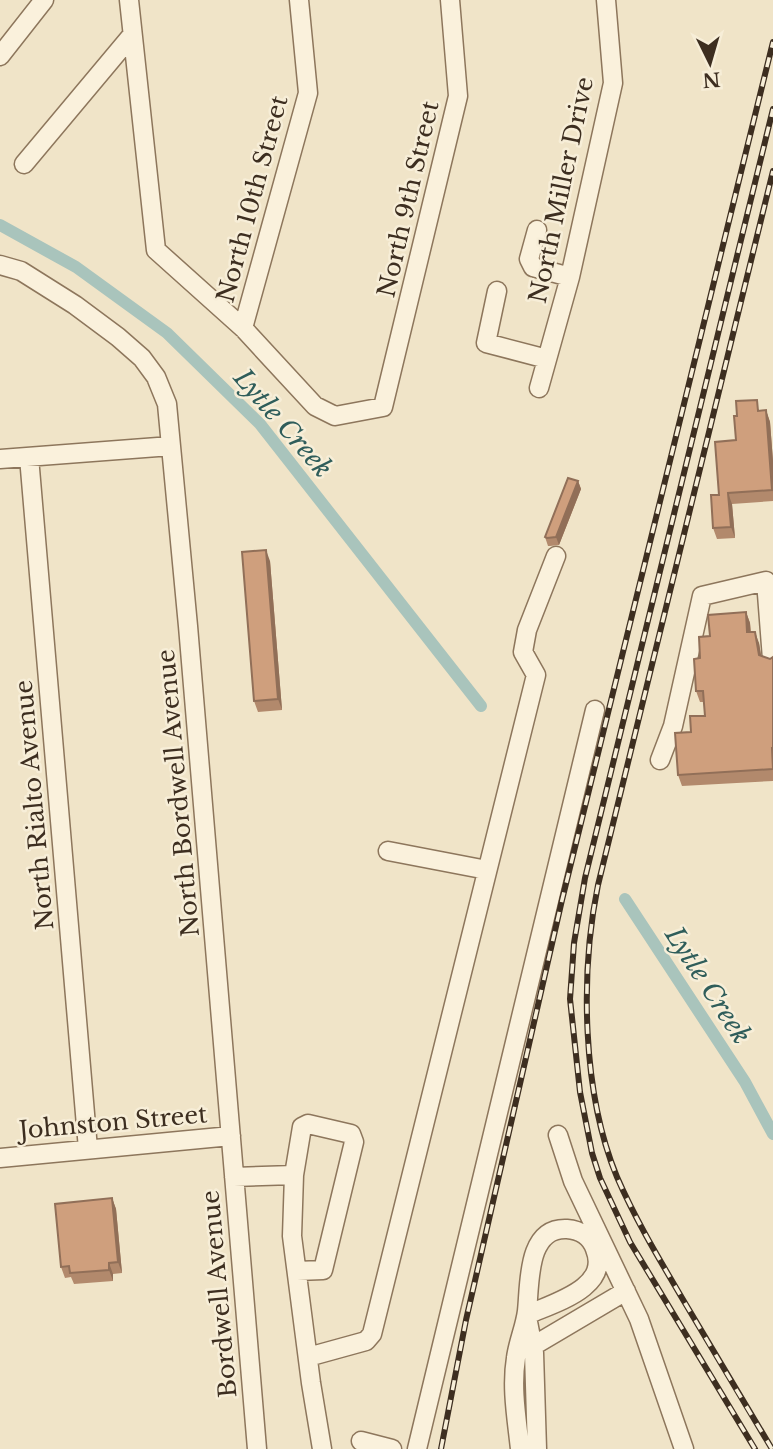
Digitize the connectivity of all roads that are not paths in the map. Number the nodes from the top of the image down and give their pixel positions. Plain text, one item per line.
1 (44, 0) edge
2 (129, 0) edge
3 (299, 0) edge
4 (450, 0) edge
5 (606, 0) edge
6 (132, 35) junction
7 (0, 56) edge
8 (24, 164) dead end
9 (537, 230) dead end
10 (0, 265) edge
11 (570, 277) junction
12 (497, 291) dead end
13 (243, 328) junction
14 (547, 359) junction
15 (539, 388) dead end
16 (171, 446) junction
17 (29, 457) junction
18 (0, 459) edge
19 (556, 555) dead end
20 (772, 633) edge
21 (772, 659) edge
22 (595, 710) dead end
23 (660, 760) dead end
24 (388, 851) dead end
25 (487, 870) junction
26 (558, 1135) dead end
27 (232, 1136) junction
28 (88, 1149) junction
29 (0, 1157) edge
30 (294, 1175) junction
31 (234, 1177) junction
32 (598, 1243) junction
33 (297, 1271) junction
34 (626, 1291) junction
35 (527, 1315) junction
36 (533, 1346) junction
37 (308, 1357) junction
38 (361, 1441) dead end
39 (257, 1449) edge
40 (322, 1449) edge
41 (393, 1449) edge
42 (417, 1449) edge
43 (520, 1449) edge
44 (537, 1449) edge
45 (684, 1449) edge

1 - 7 street
2 - 6 street
3 - 13 street, North 10th Street
4 - 13 street, North 9th Street
5 - 11 street, North Miller Drive
6 - 8 street
6 - 13 street
9 - 11 street
10 - 16 street, North Bordwell Avenue
11 - 14 street, North Miller Drive
12 - 14 street
14 - 15 street, North Miller Drive
16 - 17 street
16 - 27 street, North Bordwell Avenue
17 - 18 street
17 - 28 street, North Rialto Avenue
19 - 25 street
20 - 21 street
20 - 23 street
22 - 42 street
24 - 25 street
25 - 37 street
26 - 32 street
27 - 28 street, Johnston Street
27 - 31 street, Bordwell Avenue
28 - 29 street, Johnston Street
30 - 31 street
30 - 33 street
30 - 33 street
31 - 39 street, Bordwell Avenue
32 - 34 street
32 - 35 street
32 - 35 street
33 - 37 street
34 - 36 street
34 - 45 street
35 - 36 street
35 - 43 street
36 - 44 street
37 - 40 street
38 - 41 street

